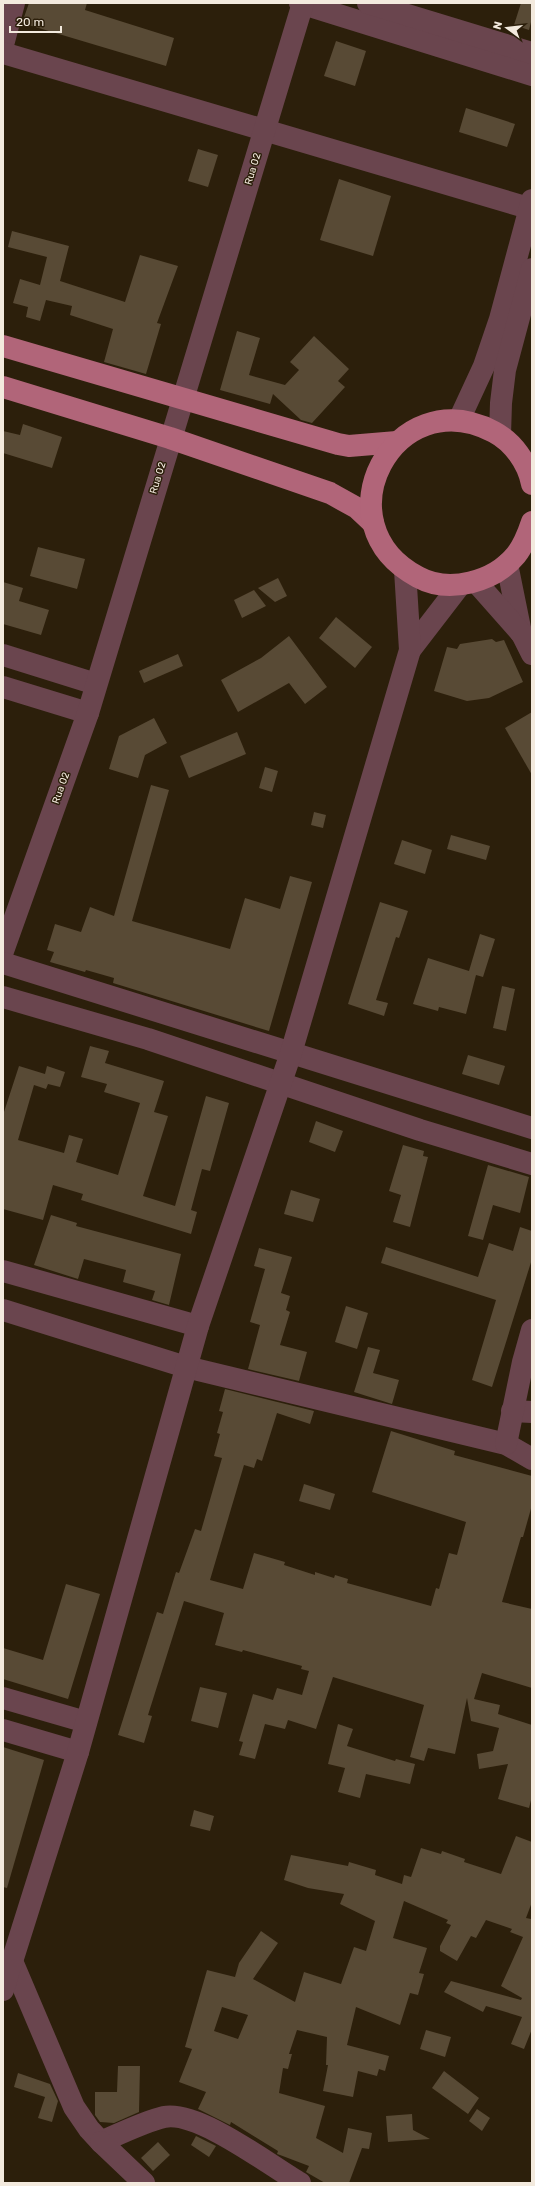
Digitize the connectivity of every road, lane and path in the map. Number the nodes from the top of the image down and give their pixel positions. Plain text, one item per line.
1 (14, 3) edge
2 (302, 3) edge
3 (362, 8) edge
4 (3, 45) edge
5 (3, 53) edge
6 (532, 53) edge
7 (532, 75) edge
8 (264, 130) junction
9 (531, 206) edge
10 (532, 269) edge
11 (3, 346) edge
12 (3, 387) edge
13 (182, 399) junction
14 (459, 420) junction
15 (500, 435) junction
16 (170, 438) junction
17 (397, 442) junction
18 (526, 454) edge
19 (532, 484) edge
20 (532, 522) edge
21 (373, 523) junction
22 (519, 558) edge
23 (405, 570) junction
24 (468, 584) junction
25 (522, 634) junction
26 (410, 650) junction
27 (532, 654) edge
28 (3, 655) edge
29 (96, 684) junction
30 (3, 687) edge
31 (88, 713) junction
32 (3, 951) edge
33 (3, 963) edge
34 (3, 997) edge
35 (291, 1053) junction
36 (281, 1085) junction
37 (532, 1128) edge
38 (532, 1164) edge
39 (3, 1271) edge
40 (3, 1310) edge
41 (198, 1326) junction
42 (532, 1330) edge
43 (186, 1367) junction
44 (522, 1412) edge
45 (506, 1444) junction
46 (532, 1459) edge
47 (3, 1698) edge
48 (86, 1722) junction
49 (3, 1730) edge
50 (78, 1752) junction
51 (12, 1961) junction
52 (3, 1990) edge
53 (101, 2142) junction
54 (144, 2183) edge
55 (300, 2183) edge

1 - 4 street
2 - 3 street
2 - 8 street, Rua 02
3 - 6 street
3 - 7 street
5 - 8 street
8 - 9 street
8 - 13 street, Rua 02
9 - 14 street
10 - 15 street
11 - 13 main road
12 - 16 main road
13 - 16 street, Rua 02
13 - 17 main road
14 - 15 main road
14 - 17 main road
15 - 18 main road
16 - 21 main road
16 - 29 street, Rua 02
17 - 21 main road
18 - 19 main road
20 - 22 main road
21 - 23 main road
22 - 24 main road
22 - 25 street
23 - 24 main road
23 - 26 street
24 - 25 street
24 - 26 street
25 - 27 street
26 - 35 street
28 - 29 street
29 - 31 street, Rua 02
30 - 31 street
31 - 32 street, Rua 02
33 - 35 street
34 - 36 street
35 - 36 street
35 - 37 street
36 - 38 street
36 - 41 street
39 - 41 street
40 - 43 street
41 - 43 street
42 - 44 street
43 - 45 street
43 - 48 street
44 - 45 street
45 - 46 street
47 - 48 street
48 - 50 street
49 - 50 street
50 - 51 street
51 - 52 street
51 - 53 street
53 - 54 street
53 - 55 street

